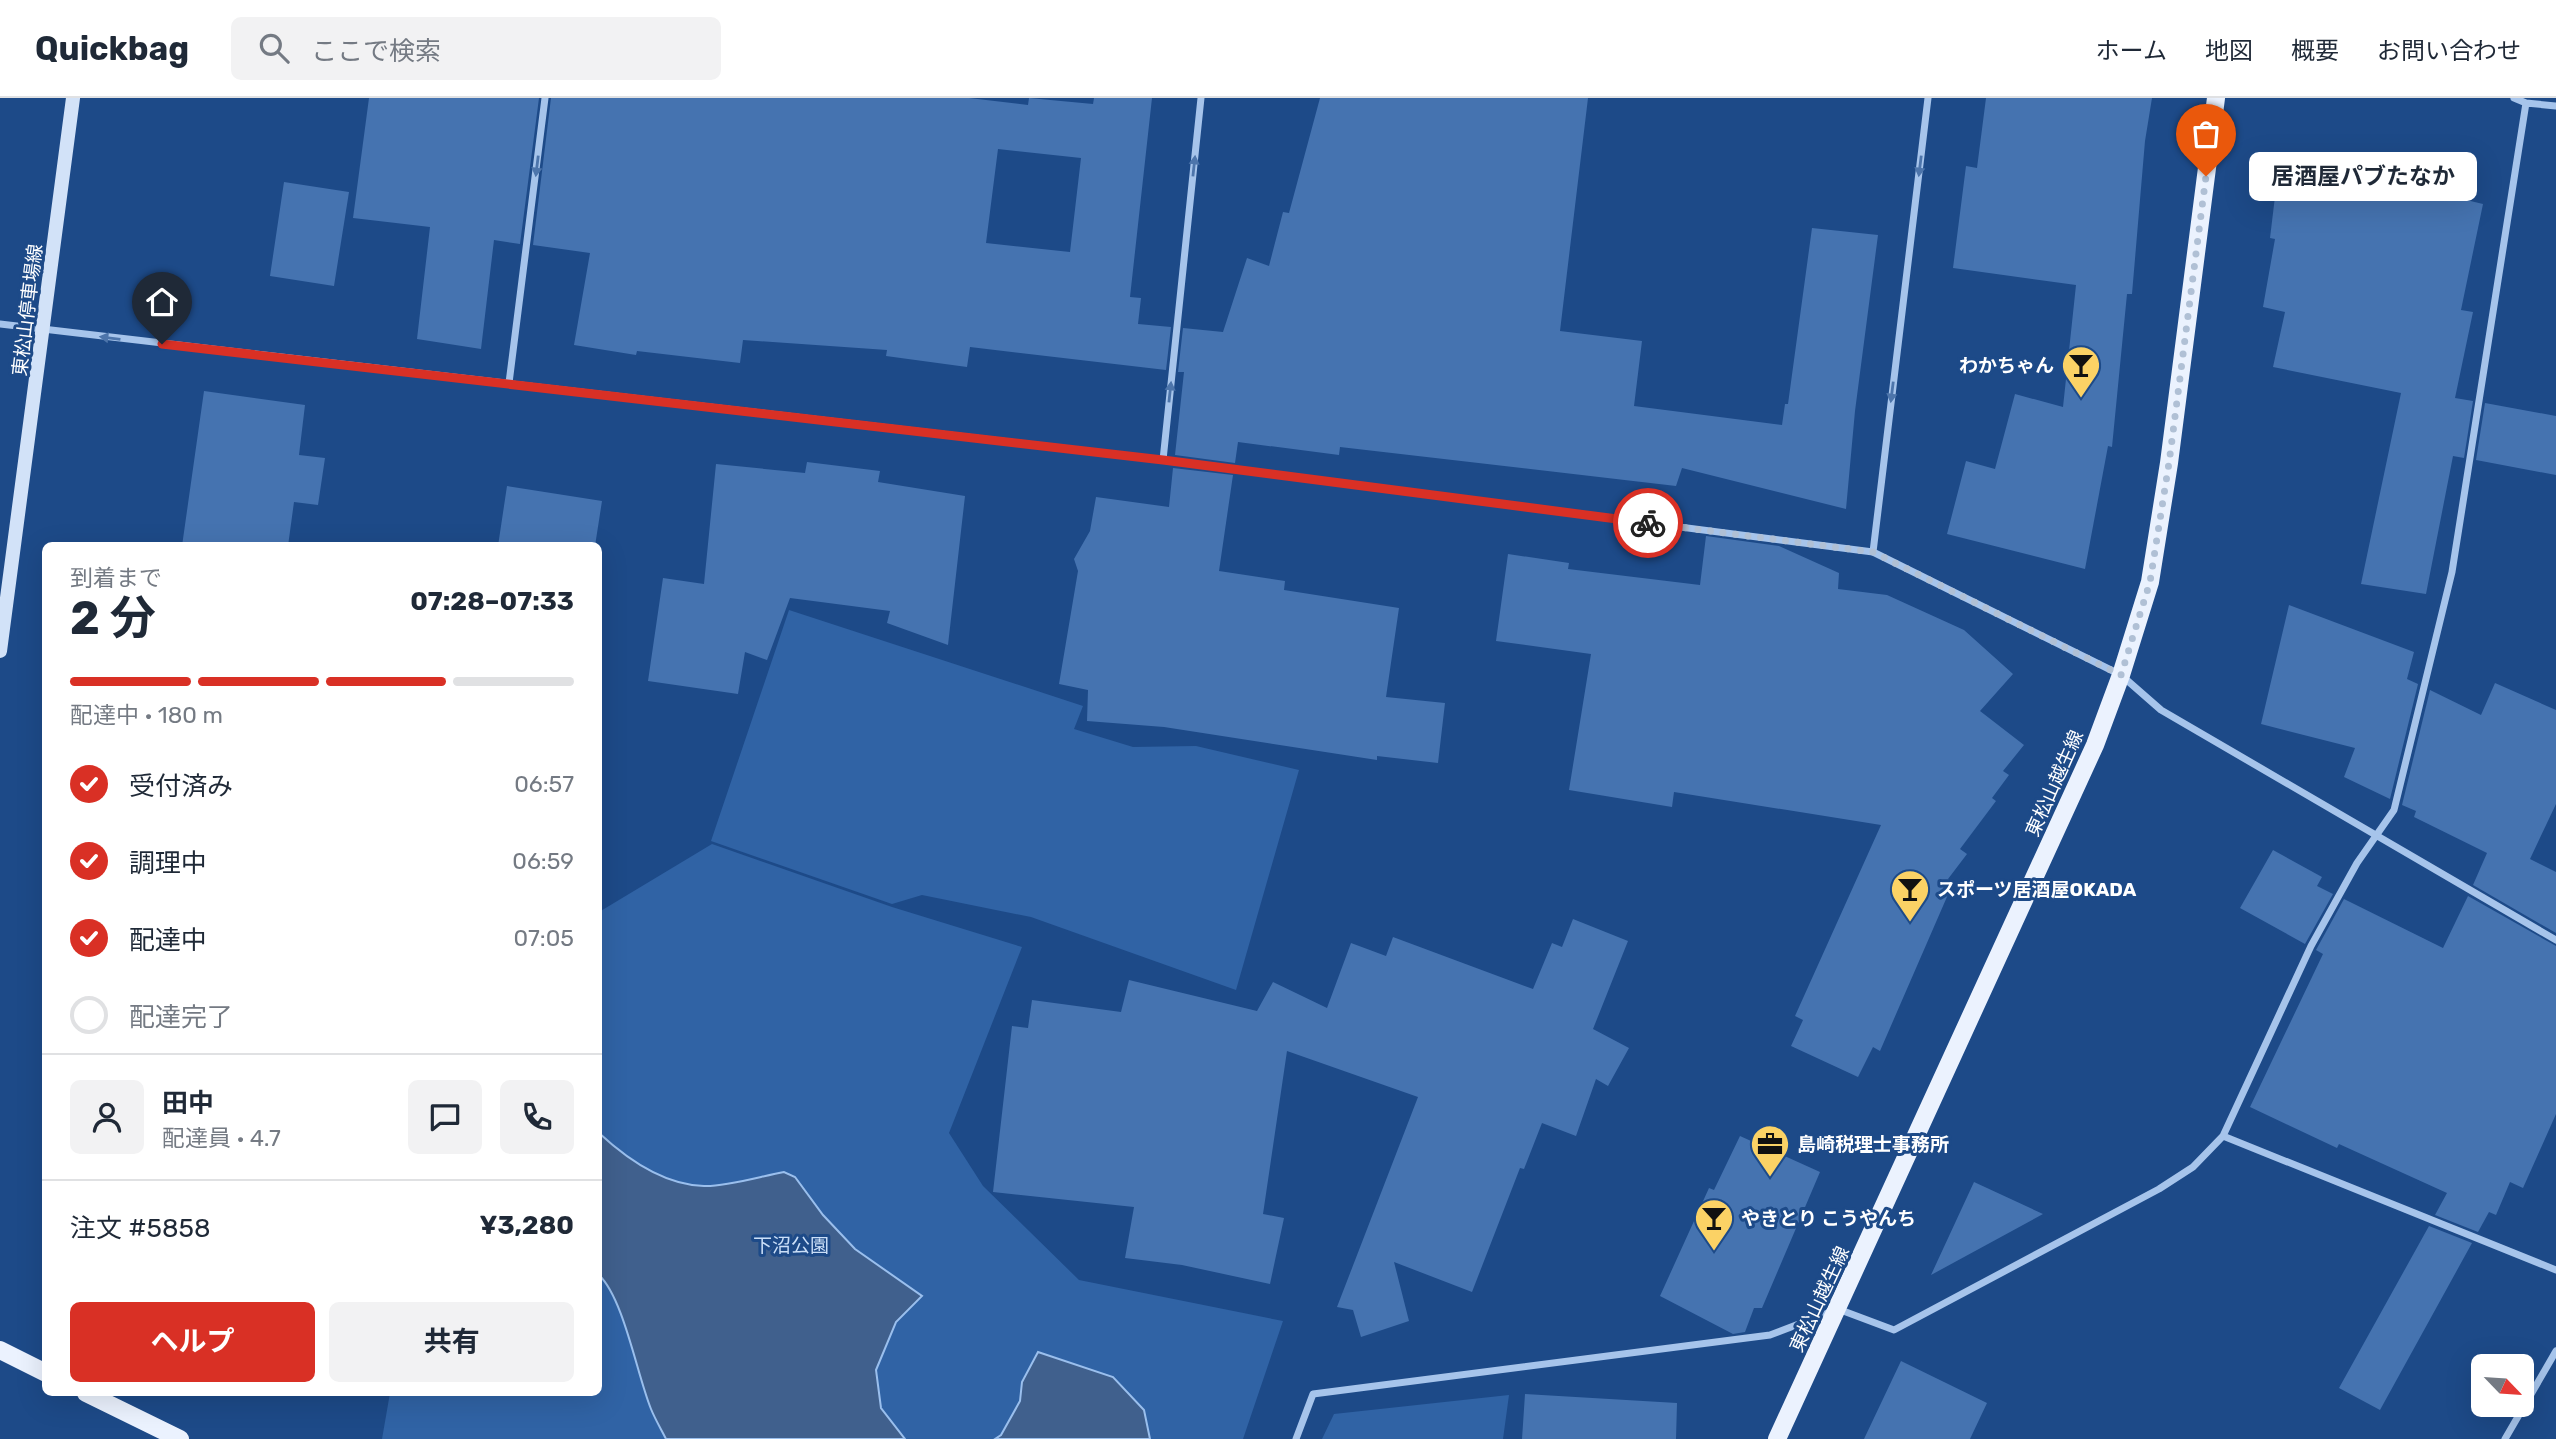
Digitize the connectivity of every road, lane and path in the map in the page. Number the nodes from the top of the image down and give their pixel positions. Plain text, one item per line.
1 (73, 98) edge
2 (545, 98) edge
3 (1201, 98) edge
4 (1928, 98) edge
5 (2216, 98) edge
6 (2514, 98) edge
7 (2526, 103) junction
8 (2556, 106) edge
9 (0, 324) edge
10 (44, 329) junction
11 (509, 383) junction
12 (1163, 460) junction
13 (1873, 552) junction
14 (0, 651) edge
15 (2121, 675) junction
16 (2376, 836) junction
17 (2556, 940) edge
18 (2223, 1136) junction
19 (2556, 1270) edge
20 (1838, 1309) junction
21 (0, 1350) edge
22 (2556, 1351) edge
23 (42, 1371) edge
24 (92, 1396) edge
25 (180, 1439) edge
26 (1296, 1439) edge
27 (1777, 1439) edge
28 (2505, 1439) edge

1 - 10 main road, 東松山停車場線
2 -> 11 street
12 -> 3 street
4 -> 13 street
5 - 15 main road, 東松山越生線
6 - 7 street
7 - 8 street
7 - 16 street
9 - 10 street
11 -> 10 street
10 - 14 main road, 東松山停車場線
11 - 12 street
12 - 13 street
13 - 15 street
15 - 16 street
15 - 20 main road, 東松山越生線
16 - 17 street
16 - 18 street
18 - 19 street
18 - 20 street
20 - 26 street
20 - 27 main road, 東松山越生線
21 - 23 main road
22 - 28 street
24 - 25 main road

